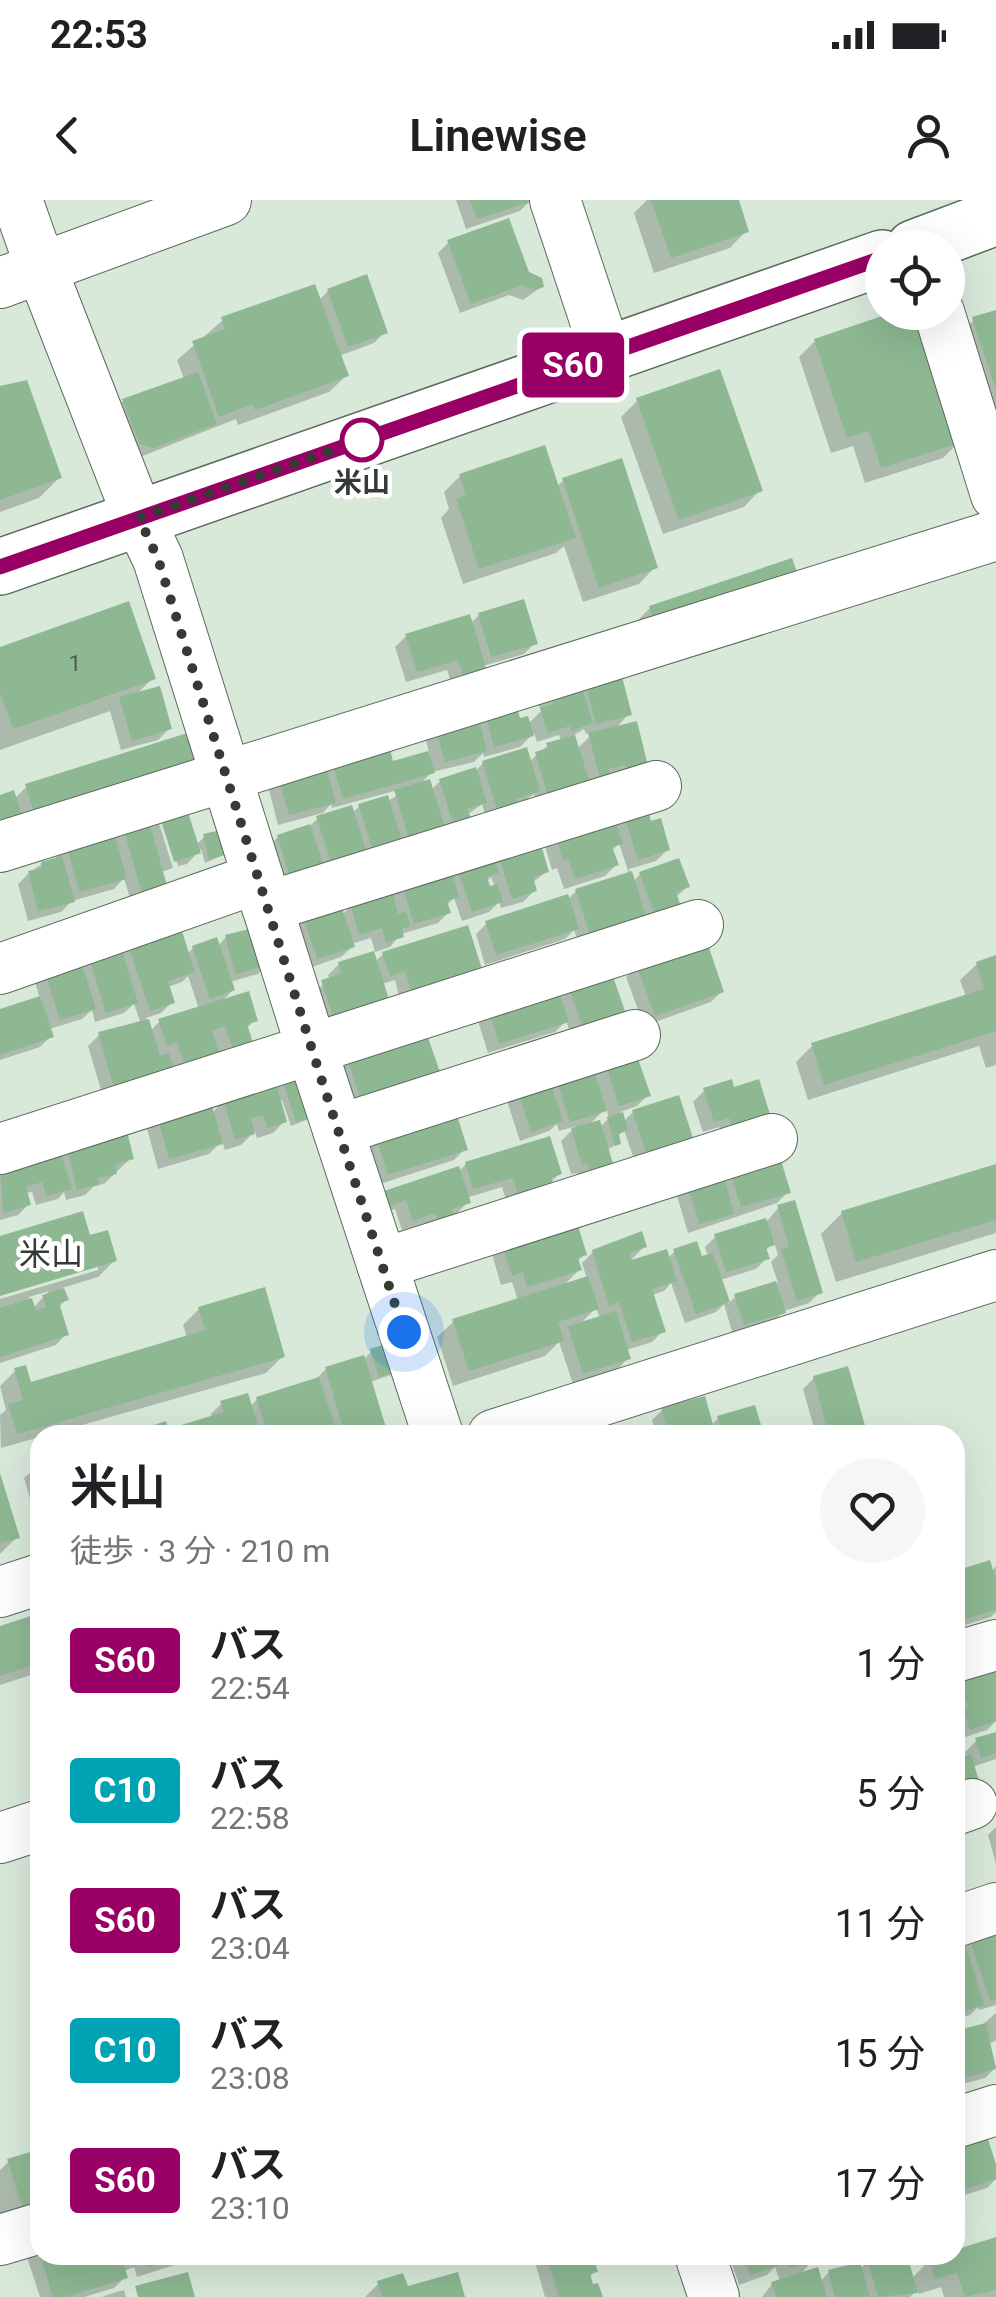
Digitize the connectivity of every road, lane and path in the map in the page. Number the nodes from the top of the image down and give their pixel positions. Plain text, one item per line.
1 (18, 200) edge
2 (226, 200) edge
3 (555, 200) edge
4 (996, 217) edge
5 (961, 230) edge
6 (865, 265) edge
7 (20, 276) edge
8 (945, 330) edge
9 (606, 353) junction
10 (996, 495) edge
11 (139, 518) junction
12 (996, 535) edge
13 (0, 568) edge
14 (226, 774) junction
15 (656, 786) dead end
16 (0, 847) edge
17 (263, 892) junction
18 (698, 925) dead end
19 (0, 969) edge
20 (635, 1035) dead end
21 (312, 1049) junction
22 (338, 1130) junction
23 (772, 1139) dead end
24 (0, 1149) edge
25 (382, 1264) junction
26 (996, 1275) edge
27 (435, 1425) edge
28 (524, 1425) edge
29 (30, 1582) edge
30 (0, 1592) edge
31 (996, 1645) edge
32 (965, 1655) edge
33 (30, 1828) edge
34 (0, 1838) edge
35 (996, 1908) edge
36 (965, 1919) edge
37 (996, 2110) edge
38 (965, 2119) edge
39 (30, 2231) edge
40 (0, 2240) edge
41 (703, 2265) edge
42 (714, 2297) edge

1 - 7 street
2 - 7 street
3 - 9 street
4 - 5 main road
6 - 9 main road
7 - 11 street
8 - 10 street
9 - 11 main road
11 - 13 main road
11 - 14 street
12 - 14 street
14 - 16 street
14 - 17 street
15 - 17 street
17 - 19 street
17 - 21 street
18 - 21 street
20 - 22 street
21 - 22 street
21 - 24 street
22 - 25 street
23 - 25 street
25 - 27 street
26 - 28 street
29 - 30 street
31 - 32 street
33 - 34 street
35 - 36 street
37 - 38 street
39 - 40 street
41 - 42 street

